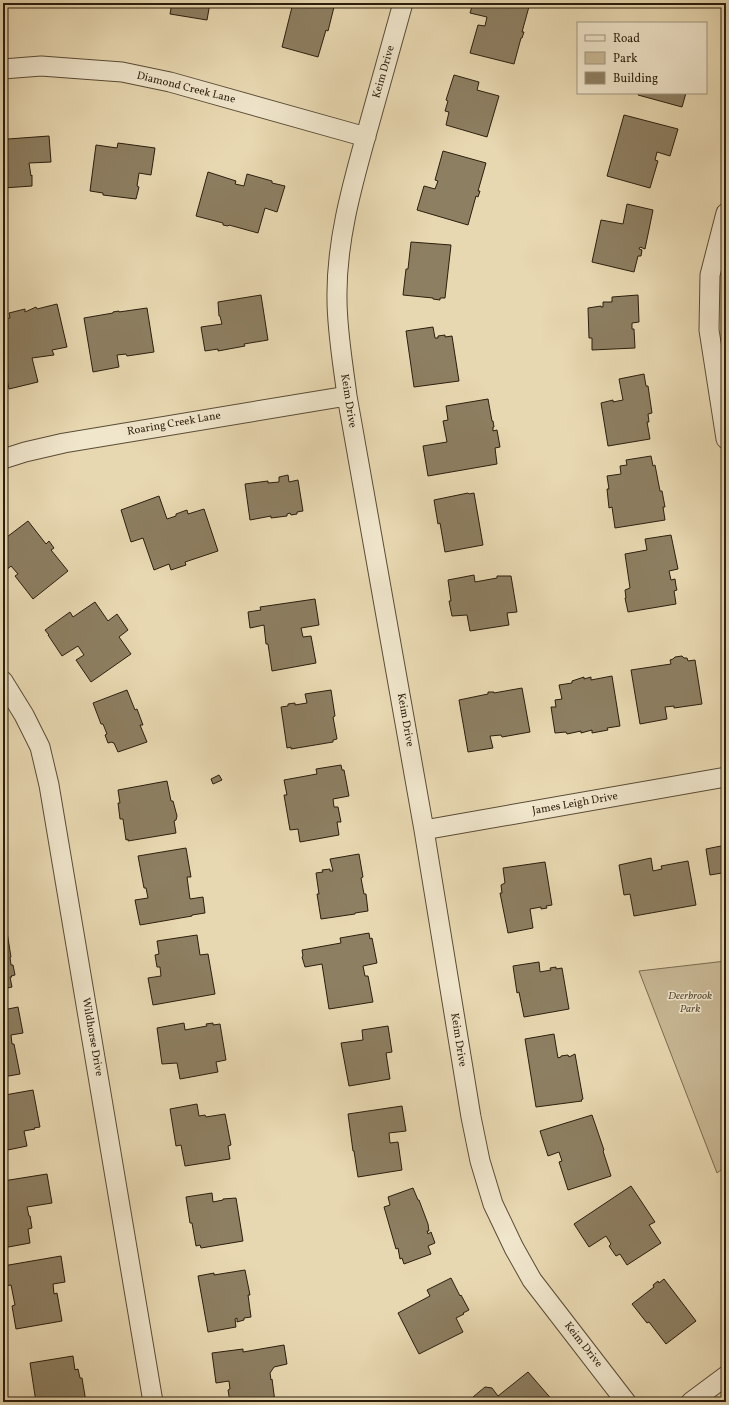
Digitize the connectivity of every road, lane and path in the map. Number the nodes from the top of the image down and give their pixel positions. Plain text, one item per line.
1 (404, 3) edge
2 (3, 70) edge
3 (366, 137) junction
4 (726, 213) edge
5 (347, 396) junction
6 (726, 439) edge
7 (3, 459) edge
8 (3, 681) edge
9 (726, 777) edge
10 (424, 830) junction
11 (726, 1376) edge
12 (153, 1402) edge
13 (626, 1402) edge
14 (691, 1402) edge

1 - 3 street, Keim Drive
2 - 3 street, Diamond Creek Lane
3 - 5 street, Keim Drive
4 - 6 street
5 - 7 street, Roaring Creek Lane
5 - 10 street, Keim Drive
8 - 12 street, Wildhorse Drive
9 - 10 street, James Leigh Drive
10 - 13 street, Keim Drive
11 - 14 street

